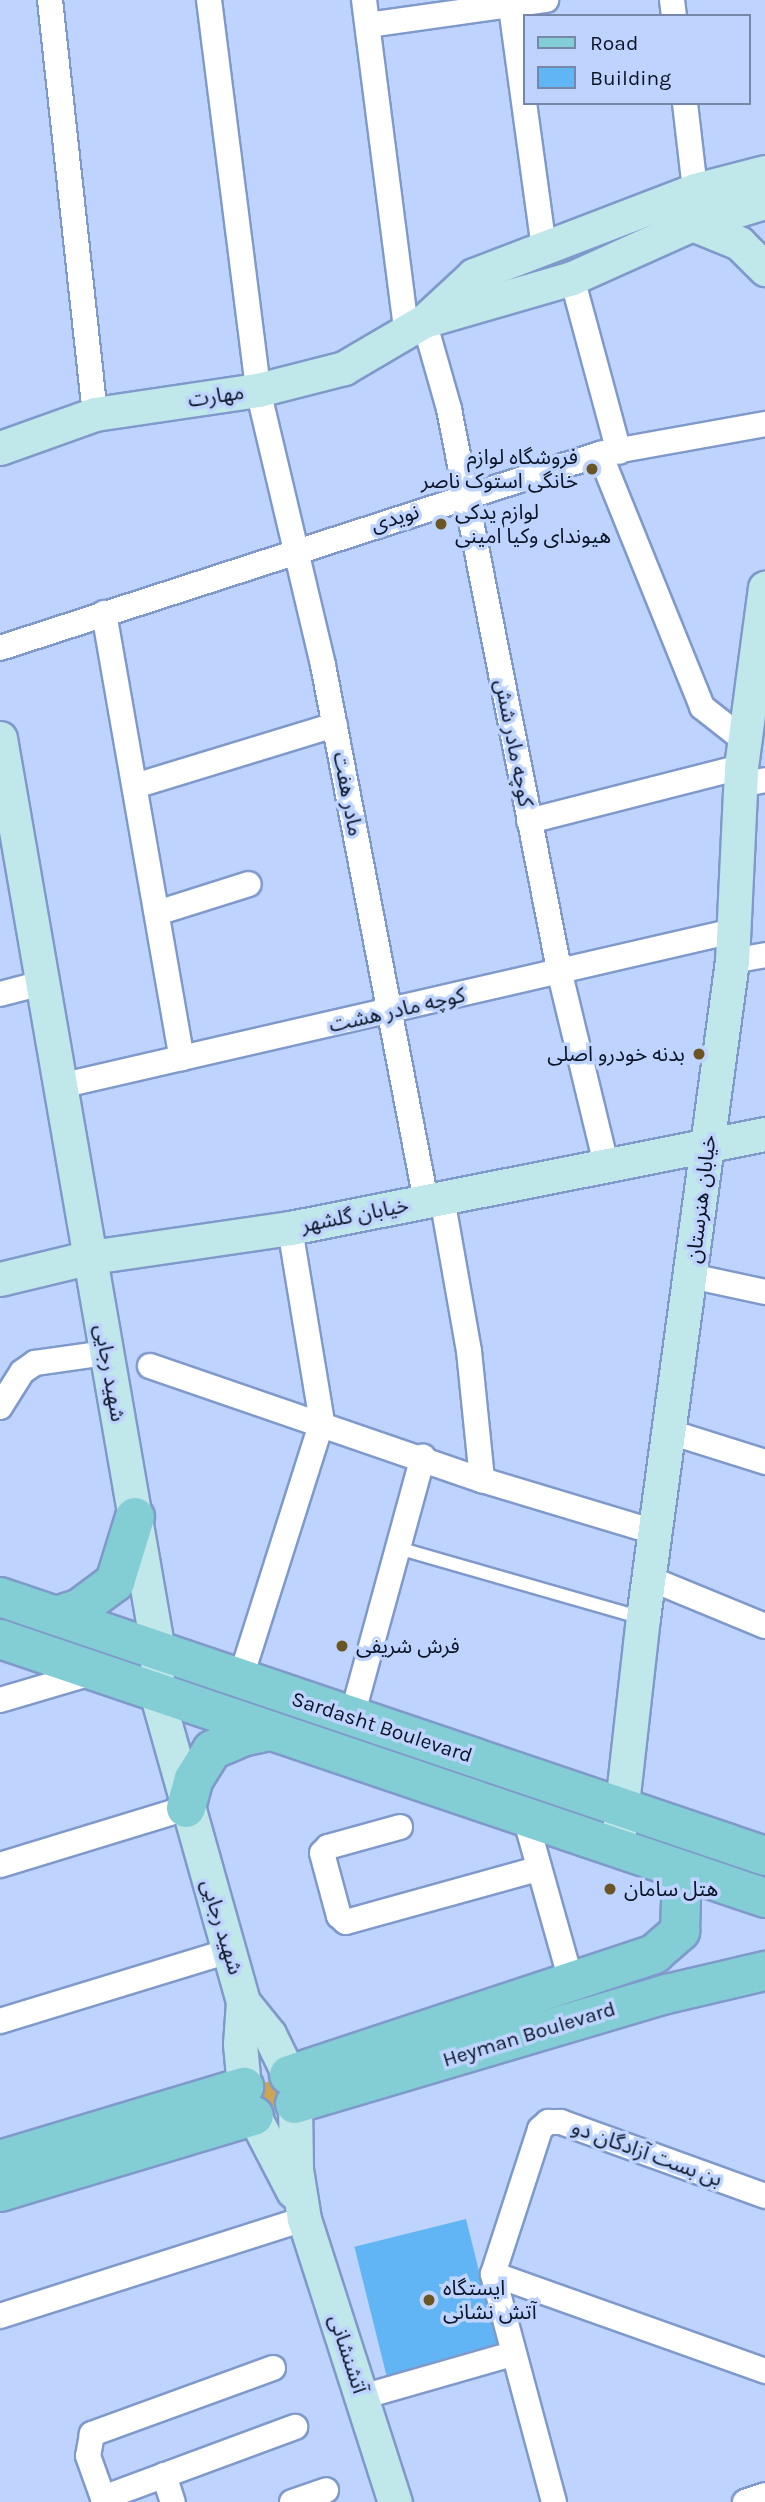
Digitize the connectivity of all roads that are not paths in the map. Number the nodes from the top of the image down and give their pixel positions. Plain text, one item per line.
1 (50, 0) edge
2 (209, 0) edge
3 (365, 0) edge
4 (546, 0) edge
5 (510, 2) edge
6 (368, 25) junction
7 (524, 103) edge
8 (524, 105) edge
9 (685, 105) edge
10 (765, 172) edge
11 (695, 190) junction
12 (765, 202) edge
13 (692, 224) junction
14 (544, 247) junction
15 (765, 269) edge
16 (572, 278) junction
17 (415, 325) junction
18 (258, 390) junction
19 (95, 414) junction
20 (765, 424) edge
21 (0, 448) edge
22 (609, 453) junction
23 (465, 496) junction
24 (294, 549) junction
25 (765, 588) edge
26 (104, 613) junction
27 (0, 648) edge
28 (335, 725) junction
29 (0, 738) edge
30 (748, 768) edge
31 (135, 786) junction
32 (529, 821) junction
33 (7, 822) edge
34 (249, 884) dead end
35 (157, 913) junction
36 (732, 946) junction
37 (765, 955) edge
38 (560, 974) junction
39 (42, 983) junction
40 (0, 994) edge
41 (390, 1012) junction
42 (182, 1059) junction
43 (60, 1086) junction
44 (765, 1135) edge
45 (708, 1143) junction
46 (606, 1164) junction
47 (434, 1200) junction
48 (290, 1228) junction
49 (91, 1257) junction
50 (691, 1276) junction
51 (0, 1279) edge
52 (765, 1292) edge
53 (106, 1353) junction
54 (150, 1366) dead end
55 (0, 1407) edge
56 (322, 1422) junction
57 (670, 1432) junction
58 (423, 1457) junction
59 (765, 1462) edge
60 (482, 1480) junction
61 (135, 1517) junction
62 (657, 1533) junction
63 (398, 1548) junction
64 (651, 1579) junction
65 (0, 1597) edge
66 (56, 1616) junction
67 (643, 1618) junction
68 (765, 1626) edge
69 (0, 1639) edge
70 (158, 1651) junction
71 (96, 1671) junction
72 (240, 1680) junction
73 (156, 1692) junction
74 (0, 1700) edge
75 (352, 1716) junction
76 (271, 1731) junction
77 (622, 1807) junction
78 (186, 1808) junction
79 (525, 1817) junction
80 (400, 1827) dead end
81 (616, 1847) junction
82 (765, 1856) edge
83 (0, 1866) edge
84 (537, 1869) junction
85 (682, 1870) junction
86 (765, 1898) edge
87 (229, 1951) junction
88 (765, 1971) edge
89 (571, 1981) junction
90 (243, 2002) junction
91 (0, 2021) edge
92 (292, 2089) junction
93 (249, 2102) junction
94 (0, 2160) edge
95 (0, 2192) edge
96 (765, 2196) edge
97 (302, 2212) junction
98 (493, 2274) junction
99 (0, 2316) edge
100 (512, 2354) junction
101 (273, 2368) dead end
102 (765, 2371) edge
103 (362, 2397) junction
104 (295, 2427) dead end
105 (164, 2475) junction
106 (326, 2490) dead end
107 (765, 2496) edge
108 (173, 2502) edge
109 (292, 2502) edge
110 (395, 2502) edge
111 (554, 2502) edge
112 (745, 2502) edge

1 - 19 street
2 - 18 street, مادر هفت
3 - 6 street, کوچه مادر شش
4 - 5 street
5 - 6 street
5 - 7 street
6 - 17 street, کوچه مادر شش
8 - 14 street
9 - 11 street
10 - 11 main road, مهارت
11 - 14 main road, مهارت
12 - 13 main road, مهارت
13 - 15 main road
13 - 16 main road, مهارت
14 - 17 main road, مهارت
16 - 17 main road, مهارت
16 - 22 street
17 - 18 main road, مهارت
17 - 23 street, کوچه مادر شش
18 - 19 main road, مهارت
18 - 24 street, مادر هفت
19 - 21 main road, مهارت
20 - 22 street, نویدی
22 - 23 street, نویدی
22 - 30 street
23 - 24 street, نویدی
23 - 32 street, کوچه مادر شش
24 - 26 street, نویدی
24 - 28 street, مادر هفت
25 - 30 main road, خیابان هنرستان
26 - 27 street, نویدی
26 - 31 street
28 - 31 street
28 - 41 street, مادر هفت
29 - 33 main road, شهید رجایی
30 - 32 street
30 - 36 main road, خیابان هنرستان
31 - 35 street
32 - 38 street, کوچه مادر شش
33 - 39 main road, شهید رجایی
34 - 35 street
35 - 42 street
36 - 37 street, کوچه مادر هشت
36 - 38 street, کوچه مادر هشت
36 - 45 main road, خیابان هنرستان
38 - 41 street, کوچه مادر هشت
38 - 46 street, کوچه مادر شش
39 - 40 street
39 - 43 main road, شهید رجایی
41 - 42 street, کوچه مادر هشت
41 - 47 street, مادر هفت
42 - 43 street, کوچه مادر هشت
43 - 49 main road, شهید رجایی
44 - 45 main road, خیابان گلشهر
45 - 46 main road, خیابان گلشهر
45 - 50 main road, خیابان هنرستان
46 - 47 main road, خیابان گلشهر
47 - 48 main road, خیابان گلشهر
47 - 60 street, مادر هفت
48 - 49 main road, خیابان گلشهر
48 - 56 street
49 - 51 main road, خیابان گلشهر
49 - 53 main road, شهید رجایی
50 - 52 street
50 - 57 main road, خیابان هنرستان
53 - 55 street
53 - 61 main road, شهید رجایی
54 - 56 street
56 - 58 street
56 - 72 street
57 - 59 street
57 - 62 main road, خیابان هنرستان
58 - 60 street
58 - 63 street
60 - 62 street
61 - 66 main road
61 - 70 main road, شهید رجایی
62 - 64 main road, خیابان هنرستان
63 - 67 lane
63 - 75 street
64 - 67 main road, خیابان هنرستان
64 - 68 street
65 - 66 main road, Sardasht Boulevard
66 - 70 main road, Sardasht Boulevard
67 - 77 main road, خیابان هنرستان
69 - 71 main road, Sardasht Boulevard
70 - 72 main road, Sardasht Boulevard
70 - 73 main road, شهید رجایی
71 - 73 main road, Sardasht Boulevard
71 - 74 street
72 - 75 main road, Sardasht Boulevard
73 - 76 main road, Sardasht Boulevard
73 - 78 main road, شهید رجایی
75 - 77 main road, Sardasht Boulevard
76 - 78 main road
76 - 79 main road, Sardasht Boulevard
77 - 81 main road, خیابان هنرستان
77 - 82 main road, Sardasht Boulevard
78 - 83 street
78 - 87 main road, شهید رجایی
79 - 81 main road, Sardasht Boulevard
79 - 84 street
80 - 84 street
81 - 85 main road, Sardasht Boulevard
84 - 89 street
85 - 86 main road, Sardasht Boulevard
85 - 89 main road, Heyman Boulevard
87 - 90 main road, شهید رجایی
87 - 91 street
88 - 92 main road, Heyman Boulevard
89 - 92 main road, Heyman Boulevard
90 - 92 main road, شهید رجایی
90 - 93 main road, شهید رجایی
92 - 93 main road
92 - 97 main road, آتشنشانی
93 - 94 main road
93 - 95 main road
93 - 97 main road, آتشنشانی
96 - 98 street, بن بست آزادگان دو
97 - 99 street
97 - 103 main road, آتشنشانی
98 - 100 street, بن بست آزادگان دو
98 - 102 street
100 - 103 street
100 - 111 street, بن بست آزادگان دو
101 - 105 street
103 - 110 main road, آتشنشانی
104 - 105 street
105 - 108 street
106 - 109 street
107 - 112 street

